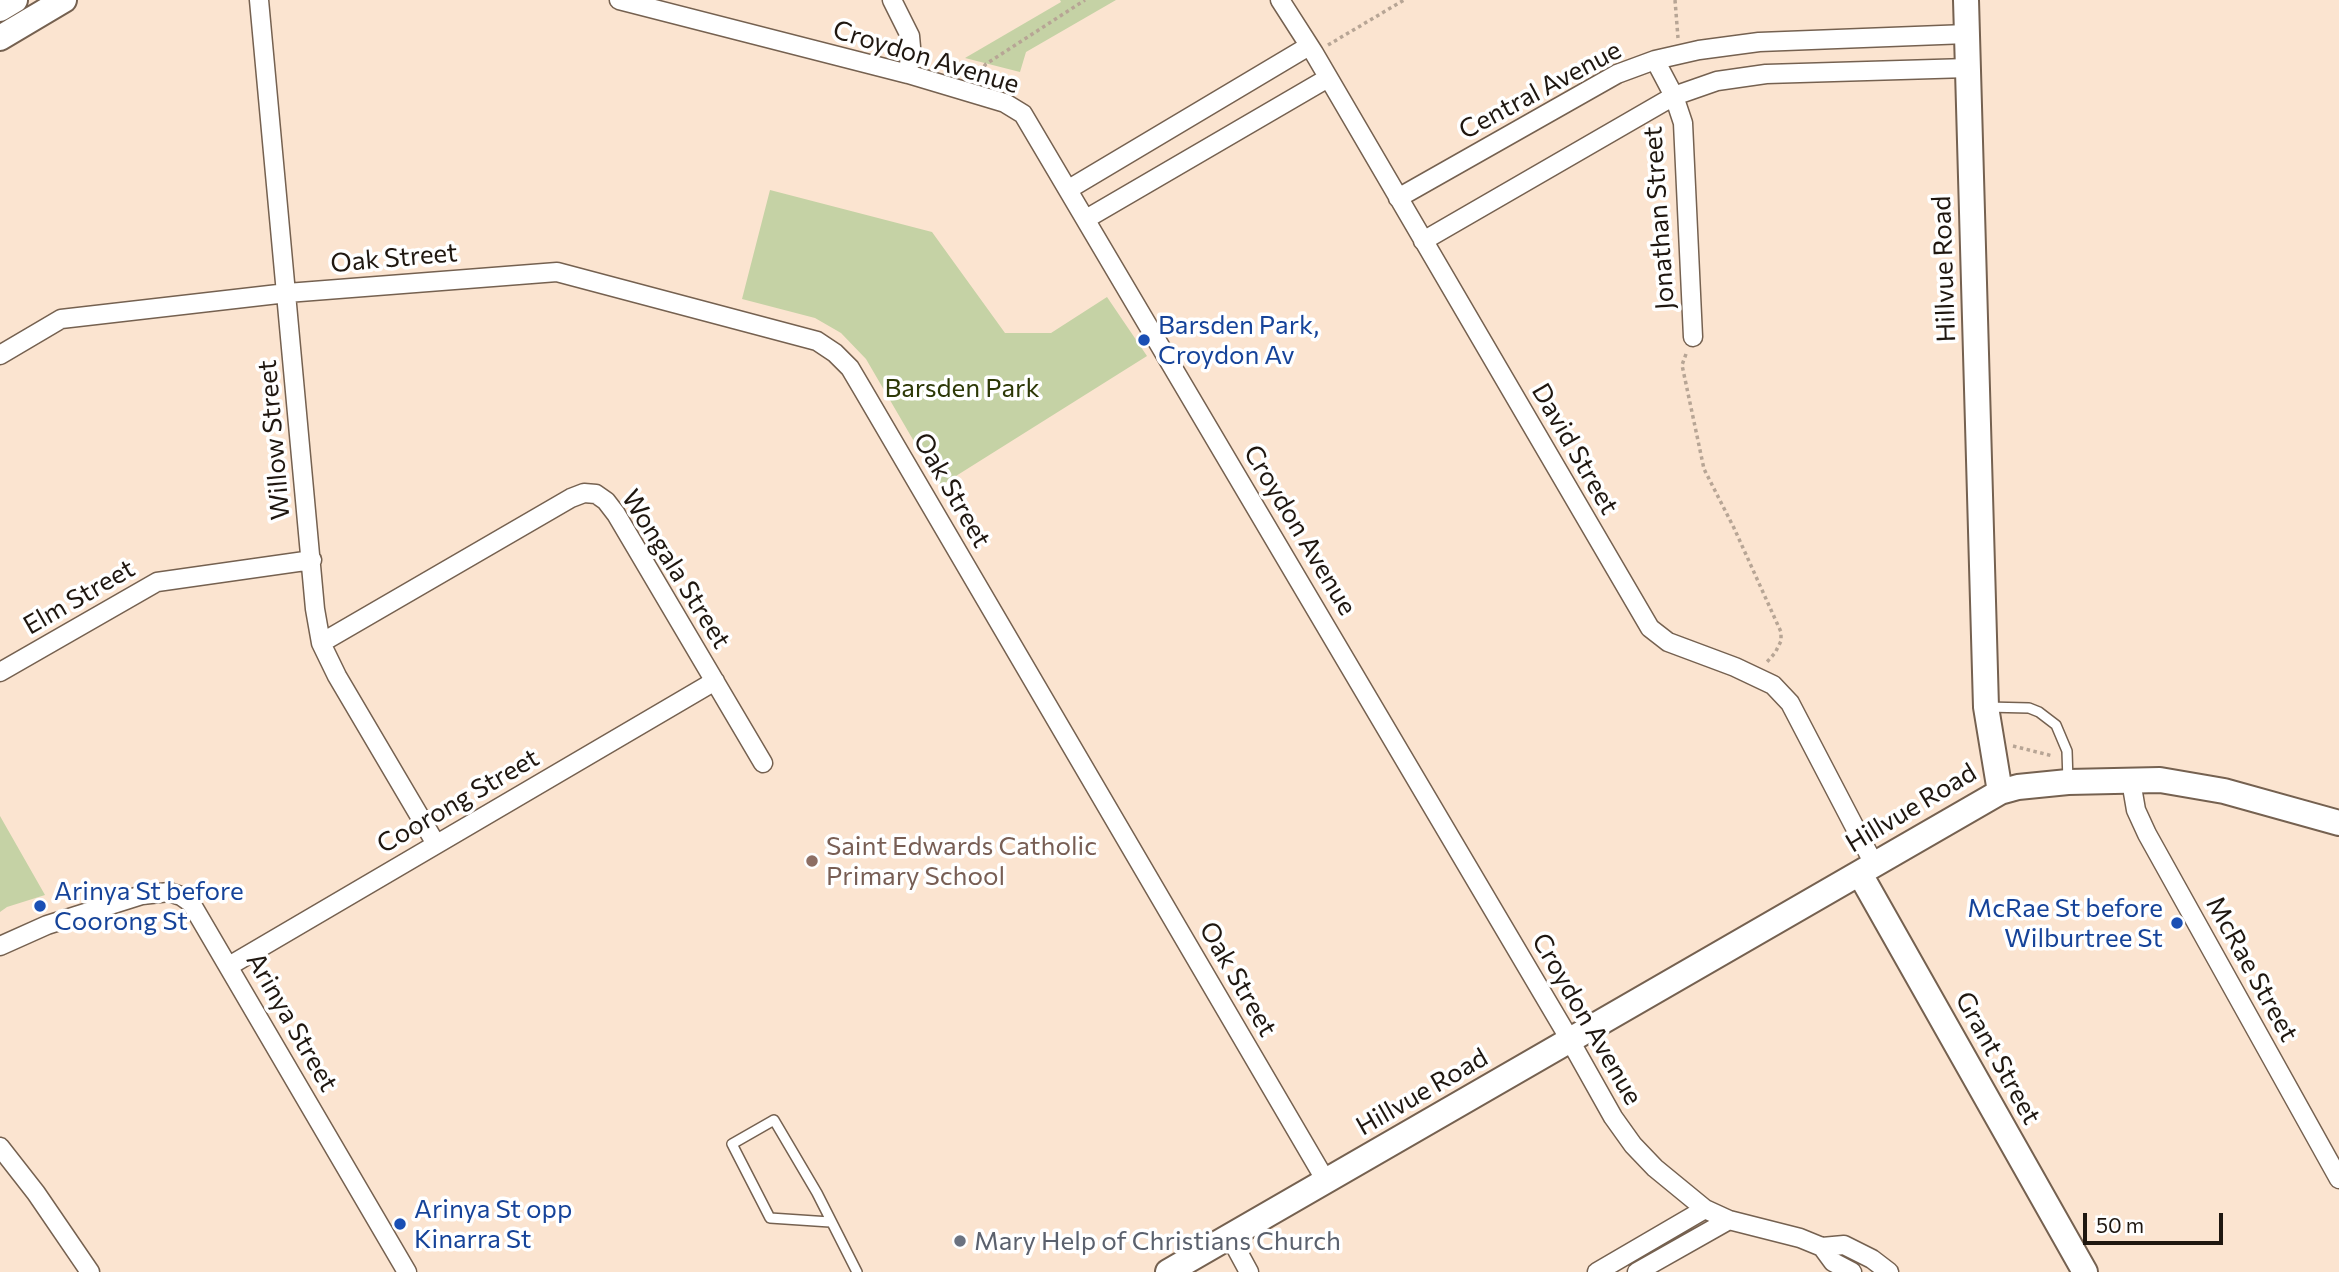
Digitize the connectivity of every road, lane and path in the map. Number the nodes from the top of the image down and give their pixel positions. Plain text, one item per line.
1 (15, 0) edge
2 (64, 0) edge
3 (259, 0) edge
4 (619, 0) edge
5 (892, 0) edge
6 (1084, 0) edge
7 (1280, 0) edge
8 (1404, 0) edge
9 (1675, 0) edge
10 (1966, 0) edge
11 (0, 9) edge
12 (1967, 34) junction
13 (0, 38) edge
14 (1312, 49) junction
15 (1679, 54) junction
16 (1655, 60) junction
17 (1968, 68) junction
18 (908, 74) junction
19 (1328, 78) junction
20 (967, 91) junction
21 (1674, 96) junction
22 (1069, 189) junction
23 (1398, 198) junction
24 (1086, 219) junction
25 (1423, 241) junction
26 (287, 293) junction
27 (1693, 337) joint
28 (0, 355) edge
29 (312, 560) junction
30 (321, 643) junction
31 (0, 672) edge
32 (1755, 675) junction
33 (715, 681) junction
34 (1986, 707) junction
35 (1991, 747) junction
36 (763, 763) dead end
37 (2068, 771) junction
38 (2131, 781) junction
39 (2000, 792) junction
40 (2339, 823) edge
41 (436, 844) junction
42 (1868, 870) junction
43 (0, 946) edge
44 (229, 966) junction
45 (1570, 1041) junction
46 (0, 1147) edge
47 (2339, 1179) edge
48 (1326, 1181) junction
49 (1705, 1209) junction
50 (1729, 1220) junction
51 (830, 1222) junction
52 (1230, 1237) junction
53 (1822, 1247) junction
54 (90, 1272) edge
55 (407, 1272) edge
56 (857, 1272) edge
57 (1168, 1272) edge
58 (1249, 1272) edge
59 (1597, 1272) edge
60 (1637, 1272) edge
61 (1852, 1272) edge
62 (1889, 1272) edge
63 (2085, 1272) edge

1 - 11 street
2 - 13 street
3 - 26 street, Willow Street
4 - 18 street, Croydon Avenue
5 - 18 street
6 - 20 path
7 - 14 street, David Street
8 - 14 path
9 - 15 path
10 - 12 street, Hillvue Road
12 - 15 street, Central Avenue
12 - 17 street, Hillvue Road
14 - 19 street, David Street
14 - 22 street
15 - 16 street, Central Avenue
16 - 21 street, Jonathan Street
16 - 23 street, Central Avenue
17 - 21 street
17 - 34 street, Hillvue Road
18 - 20 street, Croydon Avenue
19 - 23 street, David Street
19 - 24 street
20 - 22 street, Croydon Avenue
21 - 25 street
21 - 27 street, Jonathan Street
22 - 24 street, Croydon Avenue
23 - 25 street, David Street
24 - 45 street, Croydon Avenue
25 - 32 street, David Street
26 - 28 street, Oak Street
26 - 29 street, Willow Street
26 - 48 street, Oak Street
27 - 32 path
29 - 30 street, Willow Street
29 - 31 street, Elm Street
30 - 33 street, Wongala Street
30 - 41 street, Willow Street
32 - 42 street, David Street
33 - 36 street, Wongala Street
33 - 41 street, Coorong Street
34 - 35 street, Hillvue Road
34 - 37 lane
35 - 37 path
35 - 39 street, Hillvue Road
37 - 38 street
37 - 39 street
38 - 40 street
38 - 47 street, McRae Street
39 - 42 street, Hillvue Road
41 - 44 street, Coorong Street
42 - 45 street, Hillvue Road
42 - 63 street, Grant Street
43 - 44 street, Arinya Street
44 - 55 street, Arinya Street
45 - 48 street, Hillvue Road
45 - 49 street, Croydon Avenue
46 - 54 street
48 - 52 street, Hillvue Road
49 - 50 street, Croydon Avenue
49 - 59 street
50 - 53 street, Croydon Avenue
50 - 60 street
51 - 51 lane
51 - 56 lane
52 - 57 street, Hillvue Road
52 - 58 street
53 - 61 street, Croydon Avenue
53 - 62 street, Croydon Avenue

